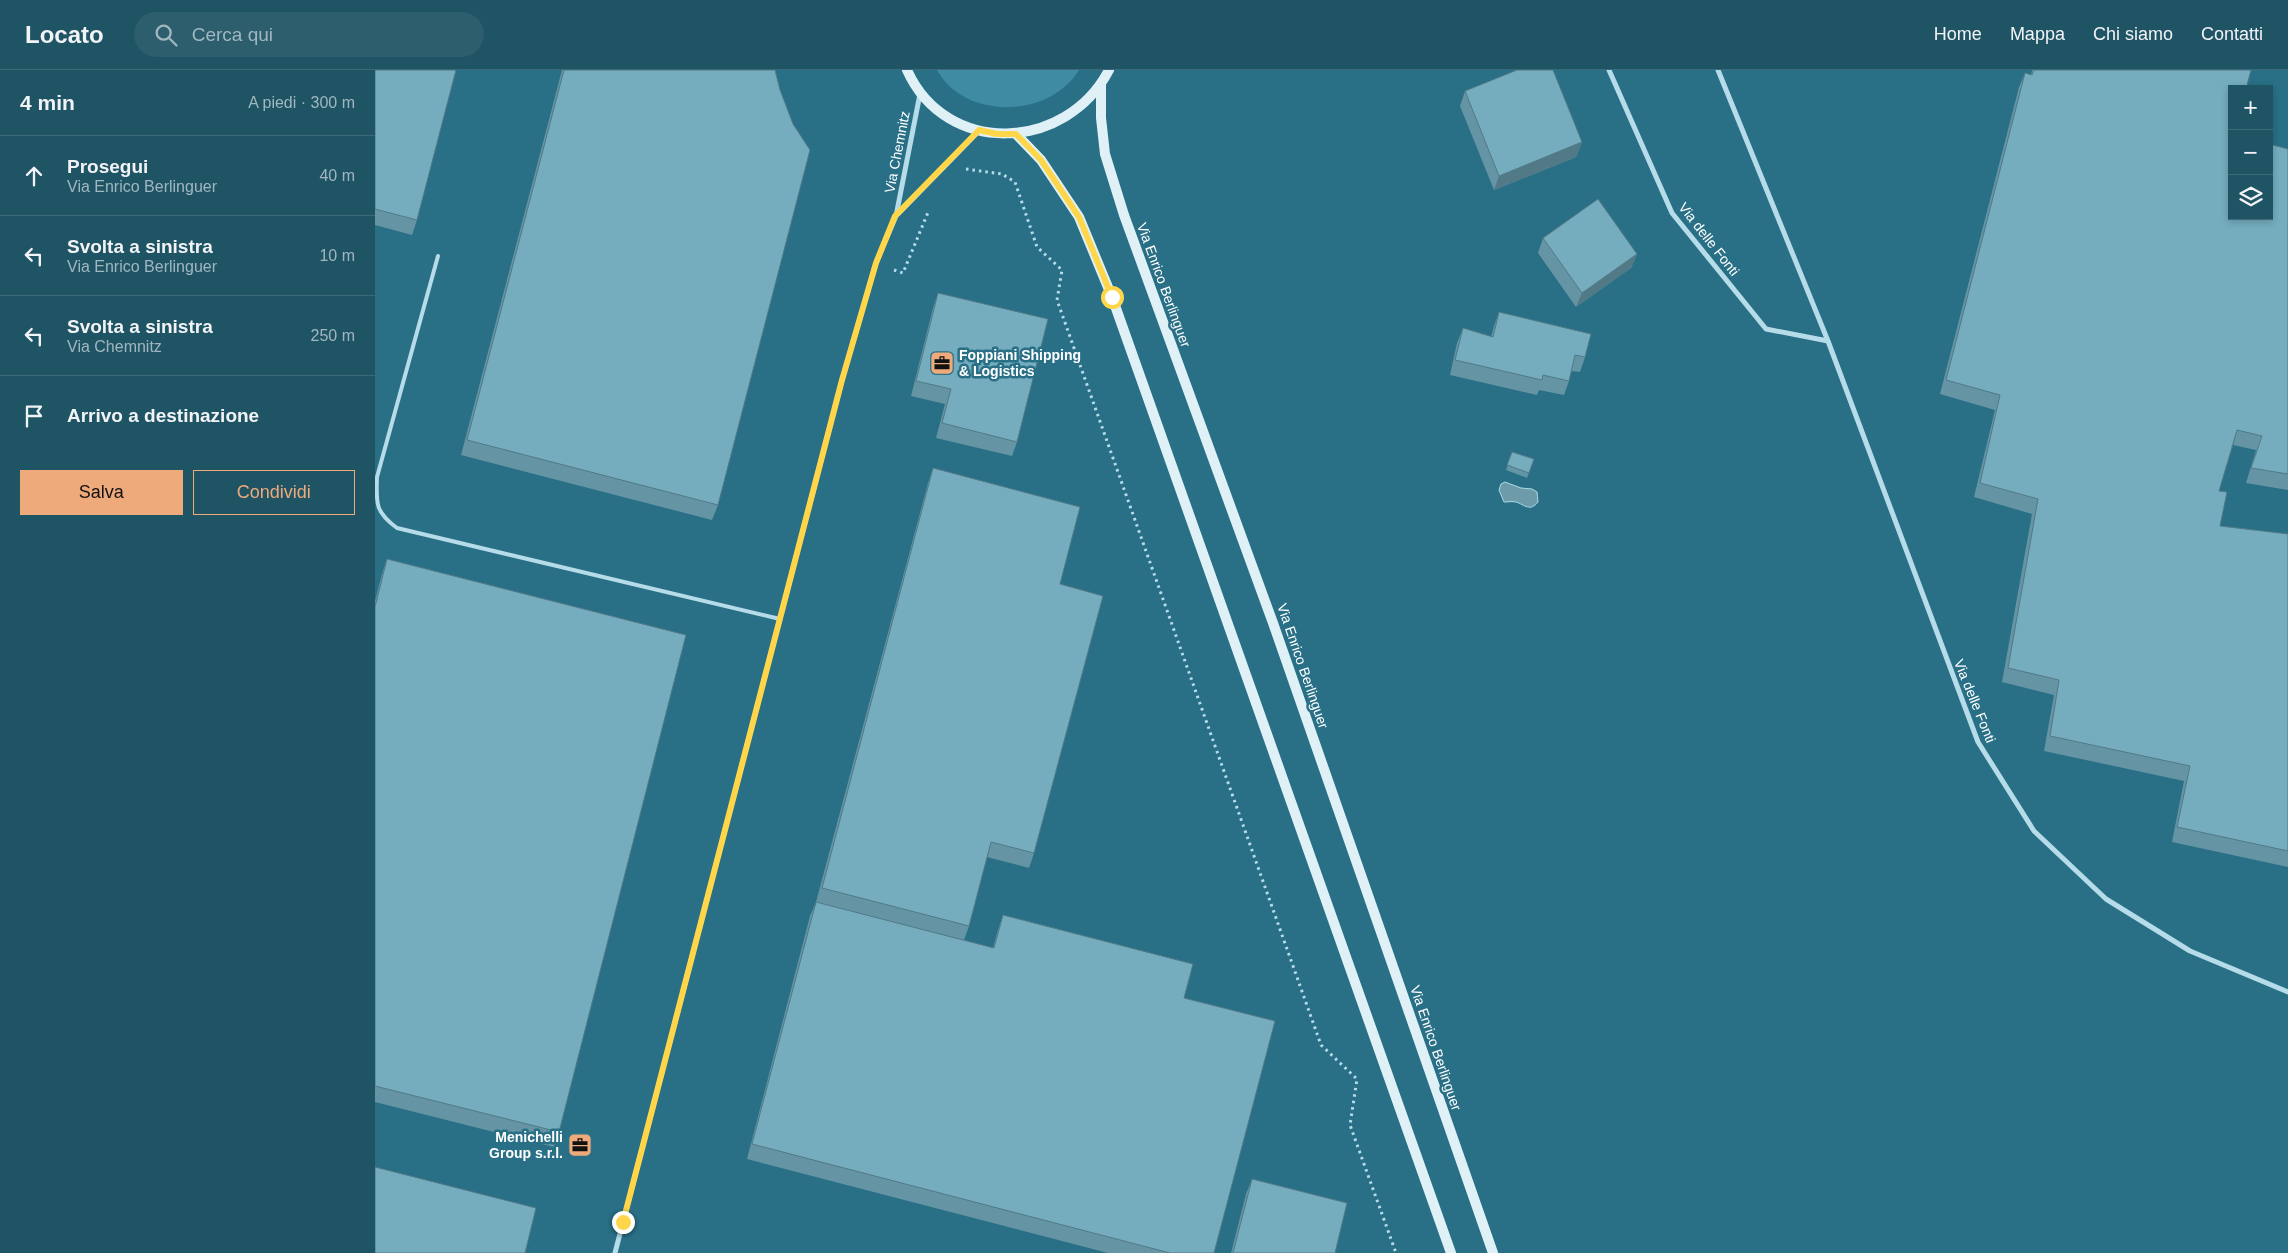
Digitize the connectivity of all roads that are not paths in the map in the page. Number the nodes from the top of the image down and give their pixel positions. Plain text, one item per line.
1 (907, 70) edge
2 (1109, 70) edge
3 (1609, 70) edge
4 (1718, 70) edge
5 (1101, 85) junction
6 (921, 92) junction
7 (979, 130) junction
8 (1016, 134) junction
9 (895, 216) junction
10 (438, 256) dead end
11 (1828, 341) junction
12 (780, 619) junction
13 (2288, 992) edge
14 (615, 1253) edge
15 (1451, 1253) edge
16 (1493, 1253) edge

1 - 6 main road, Via Enrico Berlinguer
2 - 5 main road, Via Enrico Berlinguer
3 - 11 street, Via delle Fonti
4 - 11 street, Via delle Fonti
5 - 8 main road, Via Enrico Berlinguer
5 - 16 main road, Via Enrico Berlinguer
6 - 7 main road, Via Enrico Berlinguer
6 - 9 street, Via Chemnitz
7 - 8 main road, Via Enrico Berlinguer
7 - 9 street, Via Chemnitz
8 - 15 main road
9 - 12 street, Via Chemnitz
10 - 12 lane
11 - 13 street, Via delle Fonti
12 - 14 street, Via Chemnitz

